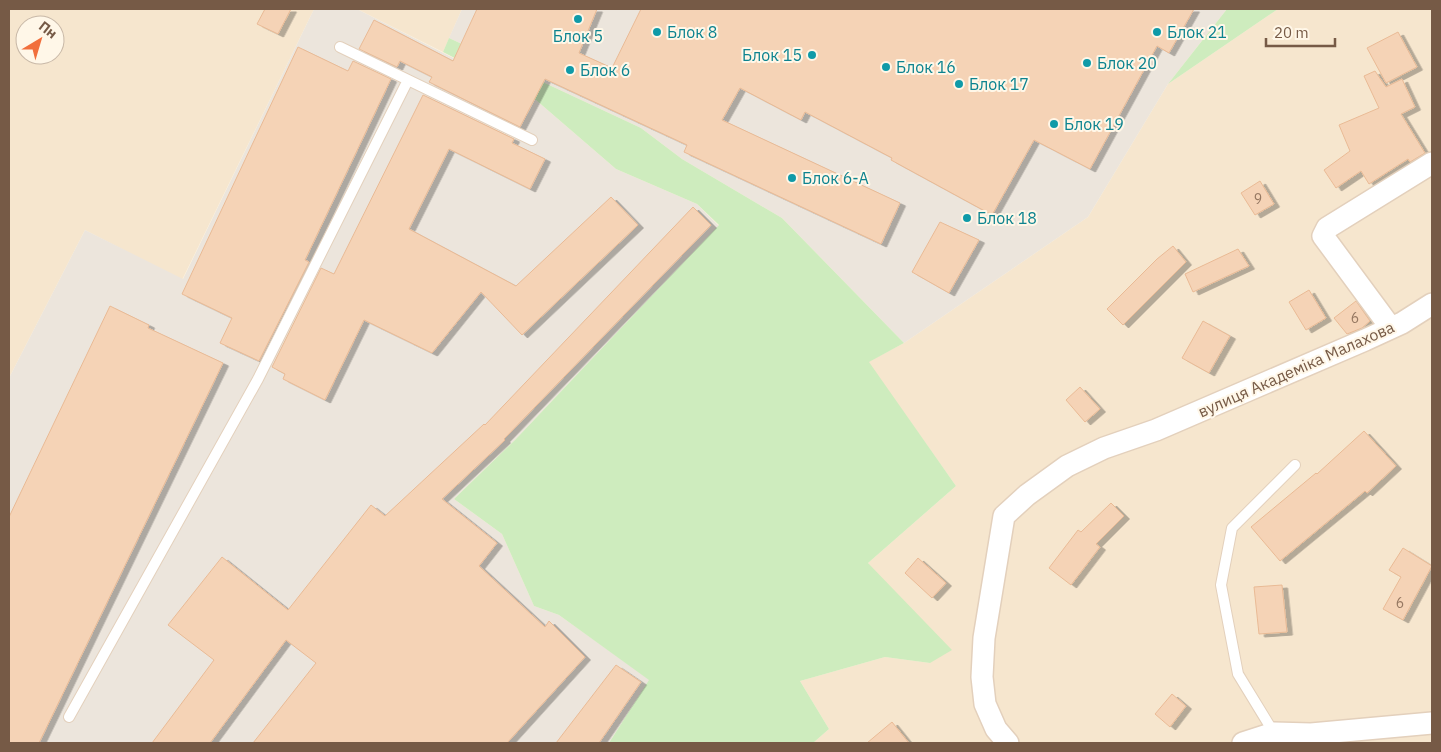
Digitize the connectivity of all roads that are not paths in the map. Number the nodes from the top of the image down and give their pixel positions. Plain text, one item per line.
1 (340, 47) dead end
2 (408, 80) junction
3 (532, 140) dead end
4 (1432, 163) edge
5 (1432, 304) edge
6 (1391, 328) junction
7 (1296, 465) dead end
8 (69, 717) dead end
9 (1432, 723) edge
10 (1274, 733) junction
11 (1008, 743) edge
12 (1243, 743) edge

1 - 2 lane
2 - 3 lane
2 - 8 lane
4 - 6 street
5 - 6 street, вулиця Академіка Малахова
6 - 11 street, вулиця Академіка Малахова
7 - 10 lane
9 - 10 street
10 - 12 street

